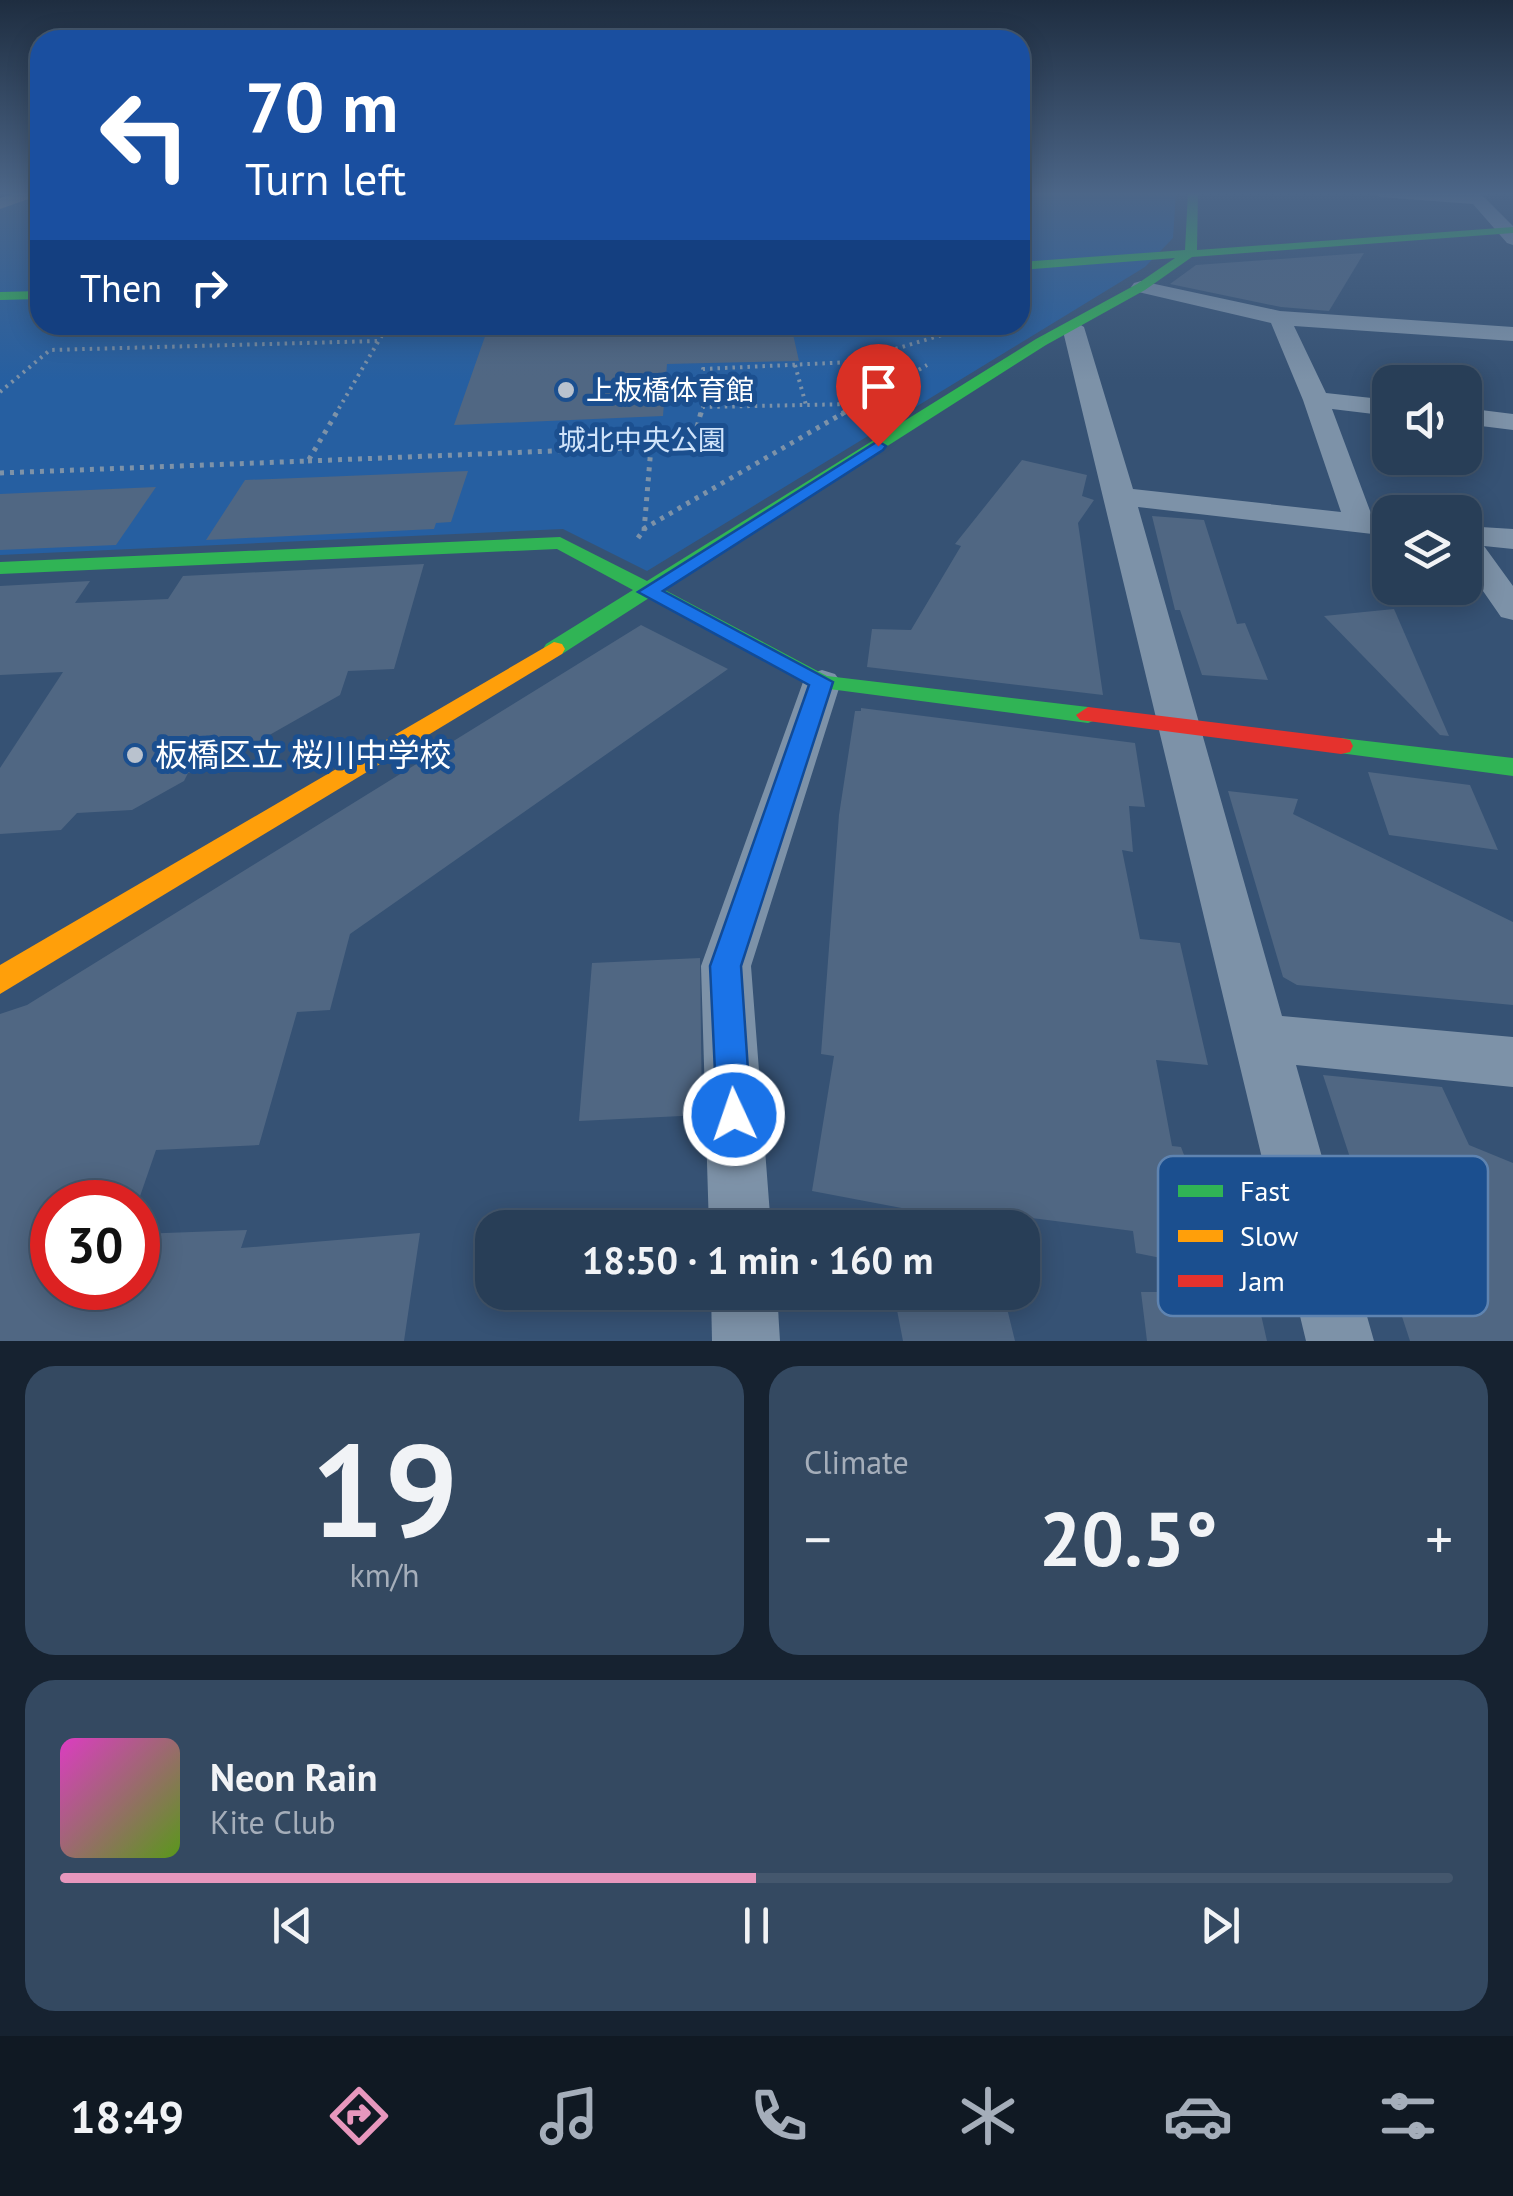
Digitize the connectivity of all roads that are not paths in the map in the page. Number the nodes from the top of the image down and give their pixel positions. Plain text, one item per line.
1 (1160, 255) edge
2 (1188, 255) edge
3 (1030, 265) edge
4 (1141, 288) junction
5 (30, 296) edge
6 (2, 297) edge
7 (1280, 318) junction
8 (1073, 328) junction
9 (1513, 334) edge
10 (1316, 400) junction
11 (1372, 406) edge
12 (1482, 418) edge
13 (1513, 422) edge
14 (1120, 496) junction
15 (1360, 524) junction
16 (1372, 525) edge
17 (1482, 538) edge
18 (1513, 539) edge
19 (1482, 564) edge
20 (0, 568) edge
21 (648, 592) junction
22 (1513, 610) edge
23 (822, 682) junction
24 (1179, 725) junction
25 (1513, 767) edge
26 (0, 980) edge
27 (1261, 1038) junction
28 (1513, 1062) edge
29 (1292, 1156) edge
30 (739, 1210) edge
31 (745, 1310) edge
32 (1333, 1316) edge
33 (746, 1341) edge
34 (1340, 1341) edge

1 - 3 street
2 - 4 street
4 - 7 street
4 - 8 street
5 - 6 street
7 - 9 street
7 - 10 street
8 - 14 street
8 - 21 street
10 - 11 street
10 - 15 street
12 - 13 street
14 - 15 street
14 - 24 street
15 - 16 street
17 - 18 street
19 - 22 street
20 - 21 street
21 - 23 street
21 - 26 street
23 - 24 street
23 - 30 street
24 - 25 street
24 - 27 street
27 - 28 street
27 - 29 street
31 - 33 street
32 - 34 street

